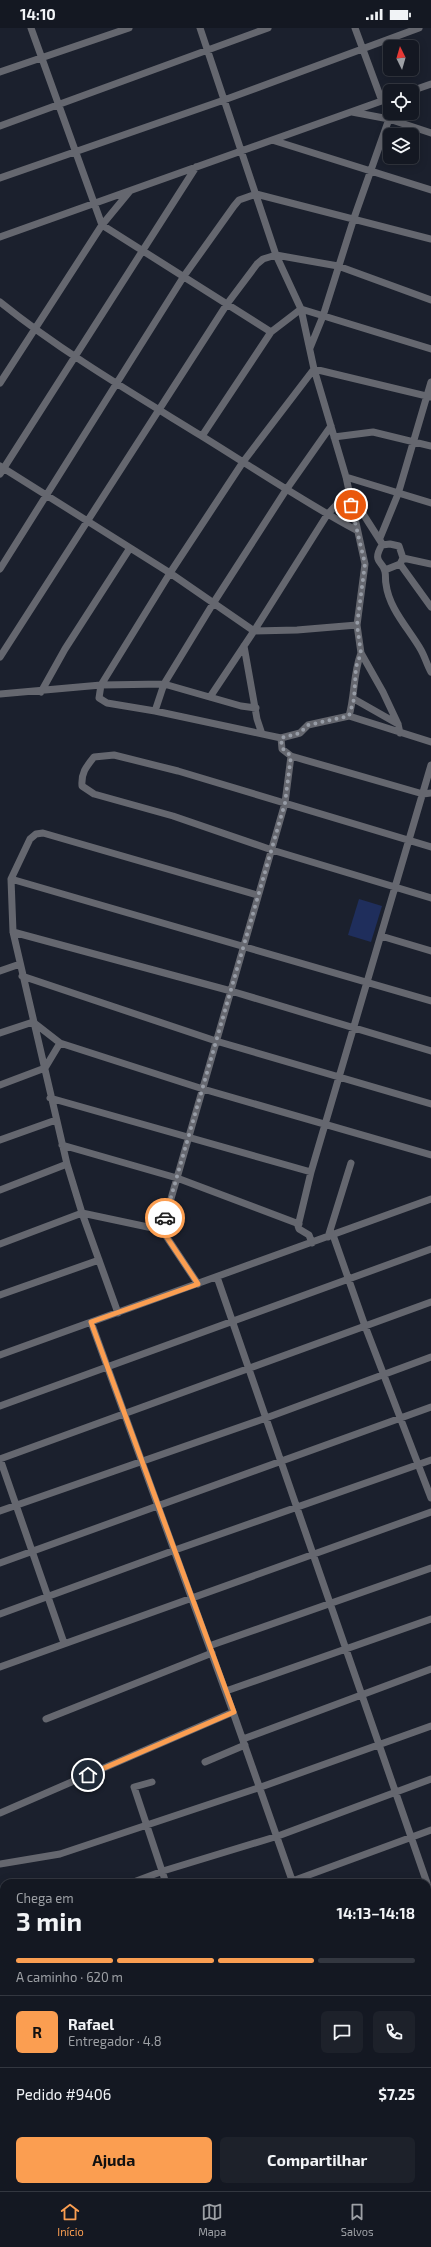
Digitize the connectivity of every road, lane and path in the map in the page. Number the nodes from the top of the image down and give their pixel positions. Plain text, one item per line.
1 (31, 28) edge
2 (129, 28) edge
3 (200, 28) edge
4 (268, 28) edge
5 (355, 28) edge
6 (419, 28) edge
7 (362, 48) junction
8 (206, 50) junction
9 (42, 57) junction
10 (0, 72) edge
11 (431, 84) edge
12 (419, 88) edge
13 (224, 100) junction
14 (382, 101) joint
15 (58, 104) junction
16 (352, 112) junction
17 (383, 118) edge
18 (389, 120) edge
19 (392, 120) edge
20 (0, 126) edge
21 (431, 133) edge
22 (272, 140) junction
23 (75, 151) junction
24 (241, 151) junction
25 (196, 167) junction
26 (370, 171) junction
27 (0, 178) edge
28 (431, 190) edge
29 (130, 191) junction
30 (256, 194) junction
31 (95, 203) junction
32 (354, 218) junction
33 (102, 225) junction
34 (0, 237) edge
35 (431, 240) edge
36 (143, 251) junction
37 (276, 255) junction
38 (338, 266) junction
39 (184, 276) junction
40 (431, 300) edge
41 (0, 302) edge
42 (227, 304) junction
43 (301, 309) junction
44 (323, 316) junction
45 (34, 330) junction
46 (271, 332) junction
47 (310, 348) junction
48 (431, 349) edge
49 (76, 356) junction
50 (314, 369) junction
51 (431, 382) edge
52 (0, 383) edge
53 (117, 384) junction
54 (429, 397) edge
55 (160, 410) junction
56 (331, 426) junction
57 (202, 436) junction
58 (334, 437) junction
59 (412, 441) junction
60 (431, 446) edge
61 (244, 462) junction
62 (1, 469) edge
63 (346, 477) junction
64 (286, 490) junction
65 (348, 492) junction
66 (398, 494) junction
67 (45, 495) junction
68 (431, 503) edge
69 (326, 514) junction
70 (89, 521) junction
71 (356, 530) junction
72 (381, 541) junction
73 (130, 548) junction
74 (402, 561) junction
75 (431, 564) edge
76 (0, 569) edge
77 (385, 570) junction
78 (170, 573) junction
79 (214, 602) junction
80 (431, 607) edge
81 (357, 625) junction
82 (254, 631) junction
83 (244, 646) junction
84 (361, 653) junction
85 (0, 657) edge
86 (431, 672) edge
87 (164, 684) junction
88 (101, 685) junction
89 (41, 692) junction
90 (0, 694) edge
91 (210, 697) junction
92 (354, 699) junction
93 (256, 708) junction
94 (155, 711) junction
95 (349, 716) junction
96 (398, 724) junction
97 (400, 733) junction
98 (262, 734) junction
99 (281, 738) junction
100 (431, 742) edge
101 (291, 756) junction
102 (431, 765) edge
103 (431, 793) edge
104 (423, 794) junction
105 (285, 803) junction
106 (409, 842) junction
107 (431, 848) edge
108 (272, 850) junction
109 (11, 880) junction
110 (396, 887) junction
111 (258, 895) junction
112 (431, 898) edge
113 (13, 932) junction
114 (381, 936) junction
115 (245, 946) junction
116 (431, 951) edge
117 (20, 964) junction
118 (0, 971) edge
119 (22, 976) junction
120 (367, 982) junction
121 (231, 991) junction
122 (431, 1001) edge
123 (33, 1022) junction
124 (354, 1027) junction
125 (0, 1033) edge
126 (216, 1041) junction
127 (60, 1044) junction
128 (431, 1051) edge
129 (45, 1068) junction
130 (339, 1078) junction
131 (0, 1085) edge
132 (203, 1089) junction
133 (50, 1098) junction
134 (431, 1104) edge
135 (56, 1120) junction
136 (326, 1124) junction
137 (188, 1138) junction
138 (0, 1140) edge
139 (62, 1145) junction
140 (431, 1155) edge
141 (351, 1163) dead end
142 (67, 1164) junction
143 (311, 1172) junction
144 (177, 1178) junction
145 (0, 1190) edge
146 (431, 1199) edge
147 (82, 1213) junction
148 (299, 1224) junction
149 (162, 1230) junction
150 (331, 1236) junction
151 (312, 1243) junction
152 (0, 1244) edge
153 (431, 1249) edge
154 (99, 1260) junction
155 (217, 1277) junction
156 (348, 1278) junction
157 (198, 1284) junction
158 (0, 1295) edge
159 (431, 1302) edge
160 (118, 1313) junction
161 (91, 1322) junction
162 (232, 1322) junction
163 (365, 1326) junction
164 (0, 1355) edge
165 (431, 1357) edge
166 (107, 1366) junction
167 (249, 1369) junction
168 (384, 1374) junction
169 (0, 1406) edge
170 (431, 1407) edge
171 (126, 1413) junction
172 (266, 1418) junction
173 (402, 1418) junction
174 (431, 1460) edge
175 (143, 1462) junction
176 (281, 1463) junction
177 (419, 1465) junction
178 (431, 1498) edge
179 (16, 1505) junction
180 (158, 1505) junction
181 (297, 1509) junction
182 (0, 1511) edge
183 (431, 1512) edge
184 (175, 1550) junction
185 (32, 1552) junction
186 (312, 1554) junction
187 (0, 1563) edge
188 (431, 1568) edge
189 (47, 1597) junction
190 (190, 1597) junction
191 (329, 1603) junction
192 (0, 1614) edge
193 (431, 1619) edge
194 (64, 1643) junction
195 (211, 1649) junction
196 (345, 1650) junction
197 (0, 1667) edge
198 (431, 1669) edge
199 (226, 1691) junction
200 (362, 1695) junction
201 (234, 1712) junction
202 (46, 1719) dead end
203 (431, 1726) edge
204 (244, 1742) junction
205 (380, 1746) junction
206 (205, 1762) dead end
207 (431, 1778) edge
208 (152, 1782) dead end
209 (261, 1787) junction
210 (395, 1792) junction
211 (0, 1813) edge
212 (147, 1825) junction
213 (431, 1830) edge
214 (278, 1836) junction
215 (411, 1837) junction
216 (0, 1864) edge
217 (163, 1871) junction
218 (142, 1879) edge
219 (165, 1879) edge
220 (290, 1879) edge
221 (299, 1879) edge
222 (425, 1879) edge

1 - 9 street
2 - 9 street
3 - 8 street
4 - 8 street
5 - 7 street
6 - 7 street
7 - 13 street
7 - 14 street
8 - 13 street
8 - 15 street
9 - 10 street
9 - 15 street
11 - 12 street
13 - 23 street
13 - 24 street
14 - 16 street
15 - 20 street
15 - 23 street
16 - 17 street
16 - 22 street
18 - 26 street
19 - 21 street
22 - 24 street
22 - 26 street
23 - 27 street
23 - 31 street
24 - 25 street
24 - 30 street
25 - 29 street
25 - 36 street
26 - 28 street
26 - 32 street
29 - 31 street
29 - 33 street
30 - 32 street
30 - 37 street
30 - 39 street
31 - 33 street
31 - 34 street
32 - 35 street
32 - 38 street
33 - 36 street
33 - 45 street
36 - 39 street
36 - 49 street
37 - 38 street
37 - 42 street
37 - 43 street
38 - 40 street
38 - 44 street
39 - 42 street
39 - 53 street
41 - 45 street
42 - 46 street
42 - 55 street
43 - 44 street
43 - 46 street
43 - 47 street
44 - 47 street
44 - 48 street
45 - 49 street
45 - 52 street
46 - 57 street
47 - 50 street
49 - 53 street
49 - 62 street
50 - 54 street
50 - 56 street
50 - 61 street
51 - 54 street
53 - 55 street
53 - 67 street
54 - 59 street
55 - 57 street
55 - 70 street
56 - 58 street
56 - 64 street
57 - 61 street
58 - 59 street
58 - 63 street
59 - 60 street
59 - 66 street
61 - 64 street
61 - 78 street
62 - 67 street
63 - 65 street
63 - 66 street
64 - 69 street
64 - 79 street
65 - 69 street
65 - 71 street
65 - 72 street
66 - 68 street
66 - 72 street
67 - 70 street
67 - 76 street
69 - 71 street
69 - 82 street
70 - 73 street
70 - 85 street
71 - 81 street
72 - 74 street
72 - 77 street
73 - 78 street
73 - 89 street
74 - 75 street
74 - 77 street
74 - 80 street
77 - 86 street
78 - 79 street
78 - 88 street
79 - 82 street
79 - 87 street
81 - 82 street
81 - 84 street
82 - 83 street
83 - 91 street
83 - 93 street
84 - 92 street
84 - 96 street
87 - 88 street
87 - 91 street
87 - 94 street
88 - 89 street
88 - 94 street
89 - 90 street
91 - 93 street
92 - 95 street
92 - 96 street
93 - 98 street
94 - 98 street
95 - 97 street
95 - 99 street
96 - 97 street
97 - 100 street
98 - 99 street
99 - 101 street
101 - 104 street
101 - 105 street
102 - 104 street
103 - 104 street
104 - 106 street
105 - 106 street
105 - 108 street
105 - 108 street
106 - 107 street
106 - 110 street
108 - 110 street
108 - 111 street
109 - 111 street
109 - 113 street
109 - 115 street
110 - 112 street
110 - 114 street
111 - 115 street
113 - 117 street
113 - 121 street
114 - 116 street
114 - 120 street
115 - 120 street
115 - 121 street
117 - 118 street
117 - 119 street
119 - 123 street
119 - 126 street
120 - 122 street
120 - 124 street
121 - 124 street
121 - 126 street
123 - 125 street
123 - 127 street
123 - 129 street
124 - 128 street
124 - 130 street
126 - 130 street
126 - 132 street
127 - 129 street
127 - 132 street
129 - 131 street
129 - 133 street
130 - 134 street
130 - 136 street
132 - 136 street
132 - 137 street
133 - 135 street
133 - 137 street
135 - 138 street
135 - 139 street
136 - 140 street
136 - 143 street
137 - 143 street
137 - 144 street
139 - 142 street
139 - 144 street
141 - 150 street
142 - 145 street
142 - 147 street
143 - 148 street
144 - 148 street
144 - 149 street
146 - 150 street
147 - 149 street
147 - 152 street
147 - 154 street
148 - 151 street
149 - 157 street
150 - 151 street
150 - 156 street
151 - 155 street
153 - 156 street
154 - 158 street
154 - 160 street
155 - 157 street
155 - 162 street
156 - 162 street
156 - 163 street
157 - 160 street
159 - 163 street
160 - 161 street
161 - 164 street
161 - 166 street
162 - 166 street
162 - 167 street
163 - 167 street
163 - 168 street
165 - 168 street
166 - 169 street
166 - 171 street
167 - 171 street
167 - 172 street
168 - 172 street
168 - 173 street
170 - 173 street
171 - 175 street
171 - 179 street
172 - 175 street
172 - 176 street
173 - 176 street
173 - 177 street
174 - 177 street
175 - 179 street
175 - 180 street
176 - 180 street
176 - 181 street
177 - 178 street
177 - 181 street
179 - 182 street
179 - 185 street
180 - 184 street
180 - 185 street
181 - 184 street
181 - 186 street
183 - 186 street
184 - 189 street
184 - 190 street
185 - 187 street
185 - 189 street
186 - 190 street
186 - 191 street
188 - 191 street
189 - 192 street
189 - 194 street
190 - 194 street
190 - 195 street
191 - 195 street
191 - 196 street
193 - 196 street
194 - 197 street
195 - 199 street
195 - 202 street
196 - 199 street
196 - 200 street
198 - 200 street
199 - 201 street
200 - 204 street
200 - 205 street
201 - 204 street
201 - 211 street
203 - 205 street
204 - 206 street
204 - 209 street
205 - 209 street
205 - 210 street
207 - 210 street
208 - 212 street
209 - 212 street
209 - 214 street
210 - 214 street
210 - 215 street
212 - 216 street
212 - 217 street
213 - 215 street
214 - 217 street
214 - 220 street
215 - 221 street
215 - 222 street
217 - 218 street
217 - 219 street

